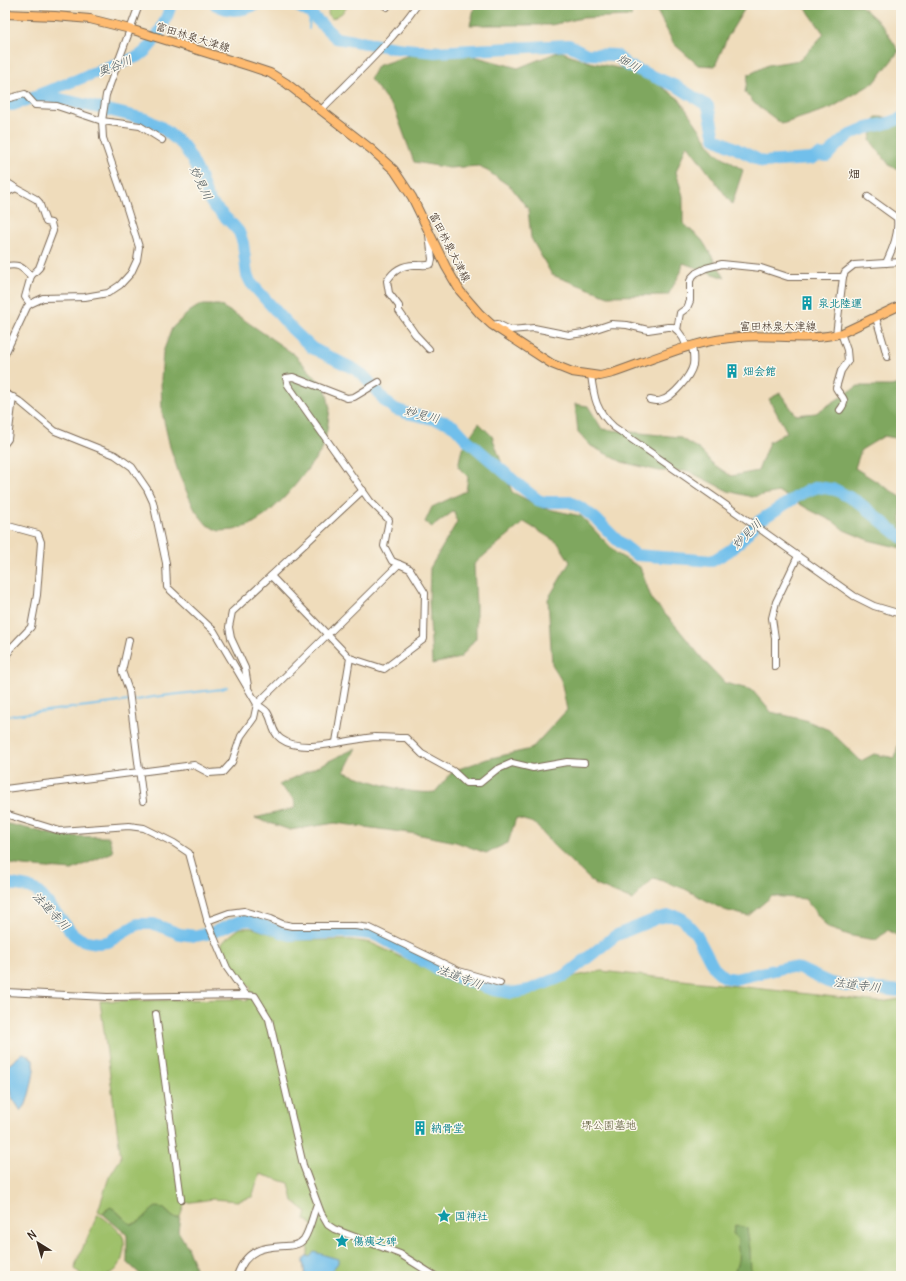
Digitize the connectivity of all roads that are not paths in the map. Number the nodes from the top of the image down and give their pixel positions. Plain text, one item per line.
1 (139, 5) edge
2 (384, 5) edge
3 (388, 5) edge
4 (417, 5) edge
5 (5, 14) edge
6 (130, 29) junction
7 (5, 96) edge
8 (322, 110) junction
9 (102, 121) junction
10 (162, 140) dead end
11 (5, 181) edge
12 (16, 188) junction
13 (5, 193) edge
14 (868, 197) dead end
15 (430, 233) junction
16 (901, 262) edge
17 (886, 263) junction
18 (5, 266) edge
19 (31, 276) junction
20 (843, 277) junction
21 (30, 304) junction
22 (901, 305) edge
23 (876, 317) junction
24 (492, 325) junction
25 (676, 330) junction
26 (838, 334) junction
27 (690, 347) junction
28 (429, 349) dead end
29 (5, 354) edge
30 (887, 357) dead end
31 (591, 375) junction
32 (379, 382) dead end
33 (5, 393) edge
34 (13, 397) junction
35 (650, 400) dead end
36 (840, 410) dead end
37 (5, 443) edge
38 (363, 490) junction
39 (5, 525) edge
40 (798, 556) junction
41 (399, 564) junction
42 (271, 576) junction
43 (901, 614) edge
44 (328, 635) junction
45 (129, 640) dead end
46 (8, 648) edge
47 (350, 658) junction
48 (5, 662) edge
49 (775, 667) dead end
50 (249, 690) junction
51 (257, 704) junction
52 (336, 742) junction
53 (584, 763) dead end
54 (140, 772) junction
55 (5, 789) edge
56 (143, 801) dead end
57 (5, 814) edge
58 (208, 922) junction
59 (500, 983) dead end
60 (5, 992) edge
61 (246, 995) junction
62 (156, 1014) dead end
63 (181, 1199) dead end
64 (317, 1204) junction
65 (237, 1276) edge
66 (435, 1276) edge

1 - 6 street
2 - 3 street
4 - 8 street
5 - 6 main road, 富田林泉大津線
6 - 8 main road, 富田林泉大津線
6 - 9 street
7 - 9 street
8 - 15 main road, 富田林泉大津線
9 - 10 street
9 - 21 street
11 - 12 street
12 - 13 street
12 - 19 street
14 - 17 street
15 - 24 main road, 富田林泉大津線
15 - 28 street
16 - 17 street
17 - 20 street
18 - 19 street
19 - 21 street
20 - 25 street
20 - 26 street
21 - 29 street
22 - 23 main road, 富田林泉大津線
23 - 26 main road, 富田林泉大津線
23 - 30 street
24 - 25 street
24 - 31 main road, 富田林泉大津線
25 - 27 street
26 - 27 main road, 富田林泉大津線
26 - 36 street
27 - 31 main road, 富田林泉大津線
27 - 35 street
31 - 40 street
32 - 38 street
33 - 34 street
34 - 37 street
34 - 50 street
38 - 41 street
38 - 42 street
39 - 46 street
40 - 43 street
40 - 49 street
41 - 44 street
41 - 47 street
42 - 44 street
42 - 50 street
44 - 47 street
44 - 51 street
45 - 54 street
46 - 48 street
47 - 52 street
50 - 51 street
51 - 52 street
51 - 54 street
52 - 53 street
54 - 55 street
54 - 56 street
57 - 58 street
58 - 59 street
58 - 61 street
60 - 61 street
61 - 64 street
62 - 63 street
64 - 65 street
64 - 66 street

